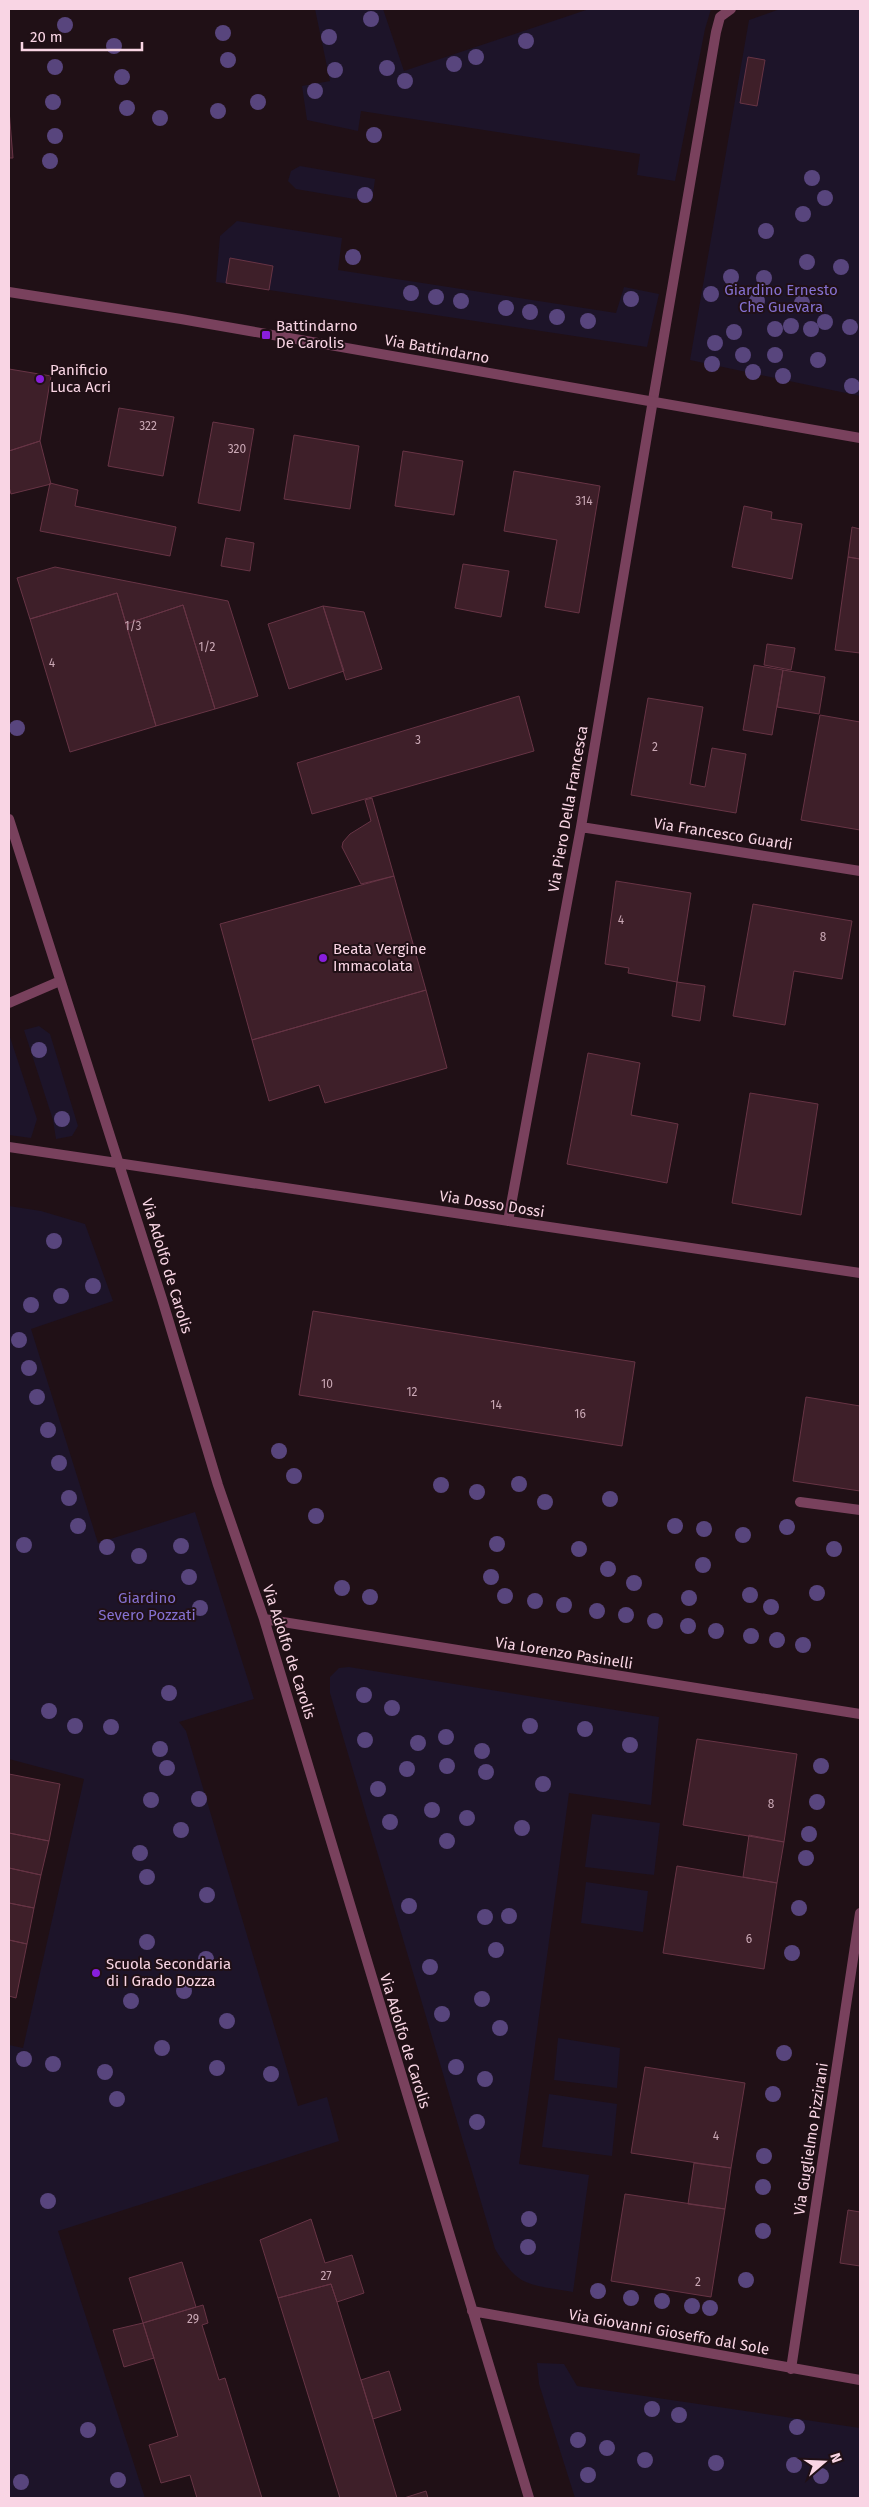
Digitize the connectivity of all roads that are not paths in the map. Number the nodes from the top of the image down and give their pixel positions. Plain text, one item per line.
1 (731, 9) edge
2 (9, 292) edge
3 (654, 400) junction
4 (860, 438) edge
5 (9, 819) edge
6 (581, 827) junction
7 (860, 871) edge
8 (60, 981) junction
9 (9, 1003) edge
10 (9, 1147) edge
11 (119, 1162) junction
12 (508, 1221) junction
13 (860, 1273) edge
14 (800, 1502) dead end
15 (860, 1510) edge
16 (264, 1618) junction
17 (860, 1714) edge
18 (860, 1913) edge
19 (472, 2312) junction
20 (791, 2369) junction
21 (860, 2380) edge
22 (529, 2498) edge

1 - 3 street, Via Piero Della Francesca
2 - 3 street, Via Battindarno
3 - 4 street, Via Battindarno
3 - 6 street, Via Piero Della Francesca
5 - 8 street, Via Adolfo de Carolis
6 - 7 street, Via Francesco Guardi
6 - 12 street, Via Piero Della Francesca
8 - 9 street
8 - 11 street, Via Adolfo de Carolis
10 - 11 street, Via Dosso Dossi
11 - 12 street, Via Dosso Dossi
11 - 16 street, Via Adolfo de Carolis
12 - 13 street, Via Dosso Dossi
14 - 15 street
16 - 17 street, Via Lorenzo Pasinelli
16 - 19 street, Via Adolfo de Carolis
18 - 20 street, Via Guglielmo Pizzirani
19 - 20 street, Via Giovanni Gioseffo dal Sole
19 - 22 street, Via Adolfo de Carolis
20 - 21 street, Via Giovanni Gioseffo dal Sole

